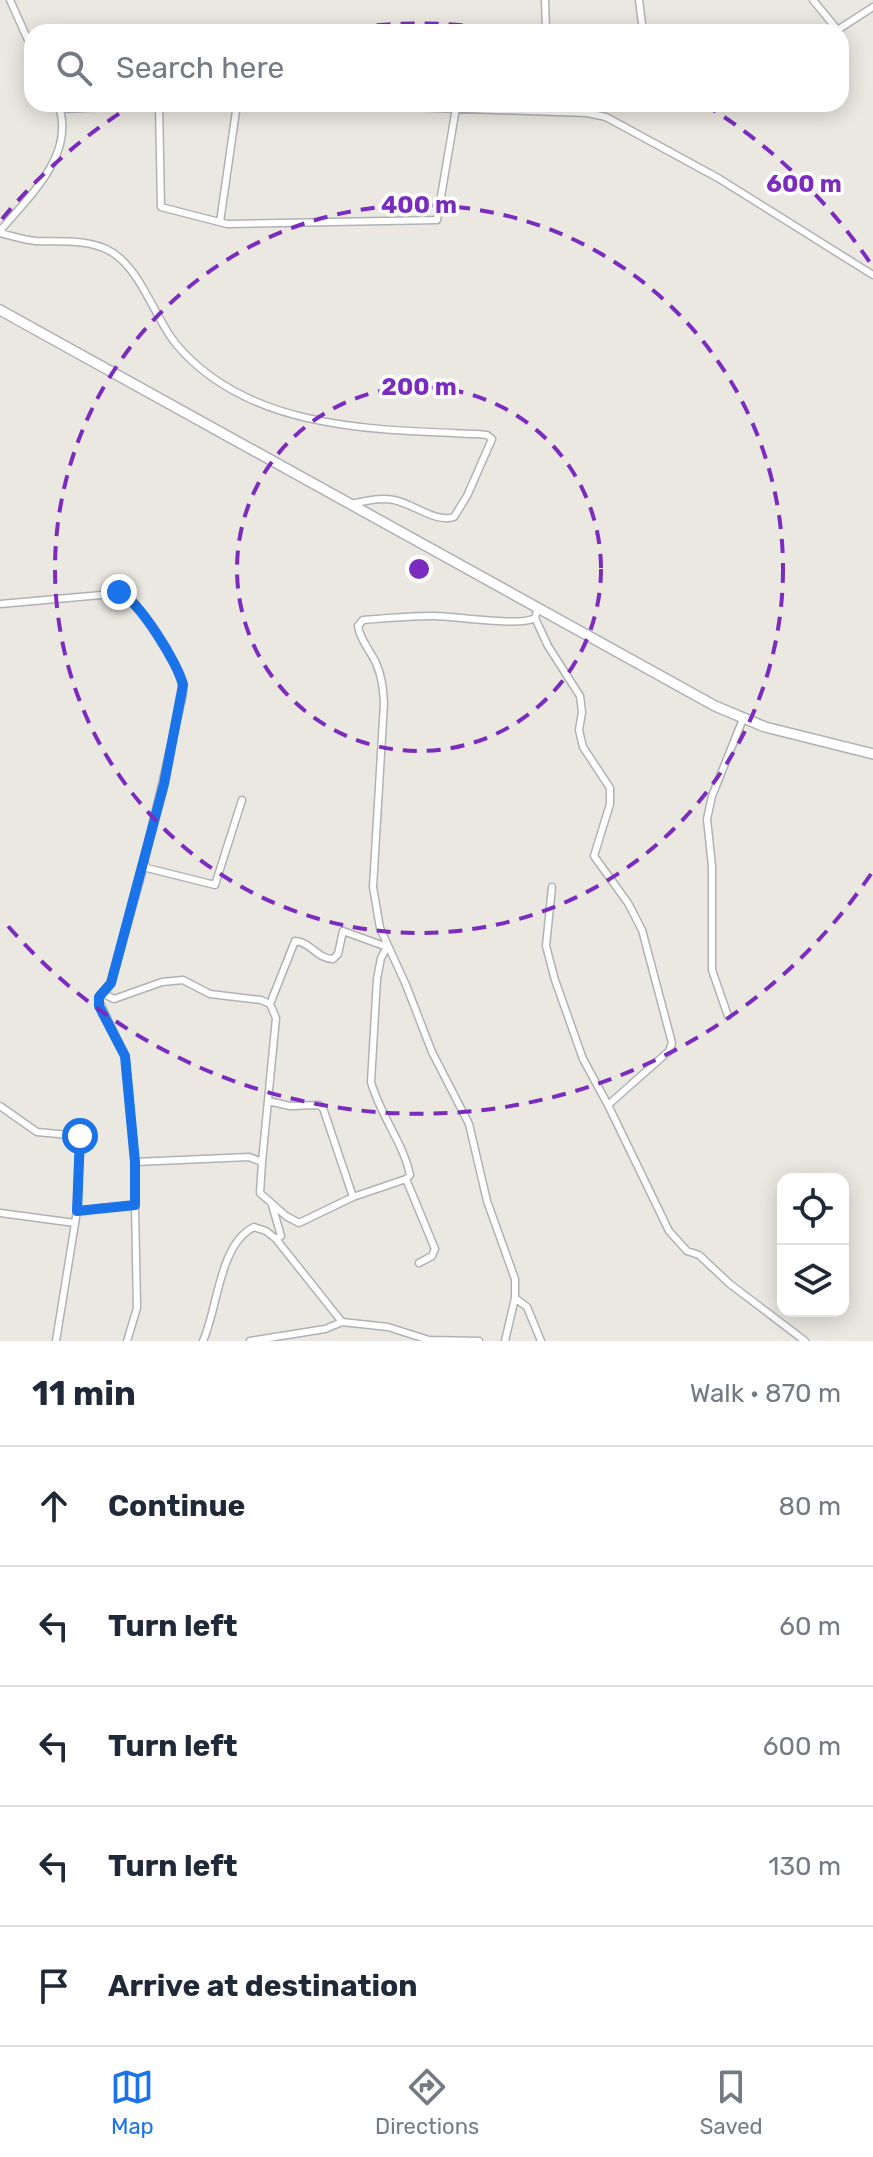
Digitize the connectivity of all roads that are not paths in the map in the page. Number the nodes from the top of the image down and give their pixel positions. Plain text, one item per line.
1 (10, 0) edge
2 (545, 0) edge
3 (639, 0) edge
4 (813, 0) edge
5 (873, 7) edge
6 (546, 24) edge
7 (642, 24) edge
8 (833, 24) edge
9 (847, 24) edge
10 (24, 31) edge
11 (60, 112) edge
12 (159, 112) edge
13 (236, 112) edge
14 (455, 112) edge
15 (570, 112) edge
16 (220, 222) junction
17 (0, 232) edge
18 (873, 275) edge
19 (0, 310) edge
20 (350, 504) junction
21 (0, 604) edge
22 (537, 612) junction
23 (743, 719) junction
24 (873, 754) edge
25 (242, 800) dead end
26 (144, 865) junction
27 (552, 887) dead end
28 (387, 947) junction
29 (102, 993) junction
30 (270, 1004) junction
31 (728, 1016) dead end
32 (268, 1101) junction
33 (608, 1105) junction
34 (0, 1106) edge
35 (135, 1162) junction
36 (262, 1162) junction
37 (406, 1179) junction
38 (353, 1197) junction
39 (135, 1205) junction
40 (272, 1205) junction
41 (77, 1211) junction
42 (0, 1213) edge
43 (75, 1223) junction
44 (276, 1239) junction
45 (419, 1263) dead end
46 (515, 1298) junction
47 (342, 1322) junction
48 (56, 1341) edge
49 (127, 1341) edge
50 (203, 1341) edge
51 (250, 1341) edge
52 (479, 1341) edge
53 (505, 1341) edge
54 (541, 1341) edge
55 (805, 1341) edge

1 - 10 street
2 - 6 street
3 - 7 street
4 - 8 street
5 - 9 street
11 - 17 street
12 - 16 street
13 - 16 street
14 - 16 street
15 - 18 street
17 - 20 street
19 - 20 main road
20 - 22 main road
21 - 26 street
22 - 23 main road
22 - 28 street
22 - 33 street
23 - 24 main road
23 - 31 street
25 - 26 street
26 - 29 street
27 - 33 street
28 - 30 street
28 - 37 street
28 - 46 street
29 - 30 street
29 - 35 street
30 - 32 street
32 - 36 street
32 - 38 street
33 - 55 street
34 - 41 street
35 - 36 street
35 - 39 street
36 - 40 street
37 - 38 street
37 - 45 street
38 - 40 street
39 - 41 street
39 - 49 street
40 - 44 street
41 - 43 street
42 - 43 street
43 - 48 street
44 - 47 street
44 - 50 street
46 - 53 street
46 - 54 street
47 - 51 street
47 - 52 street

